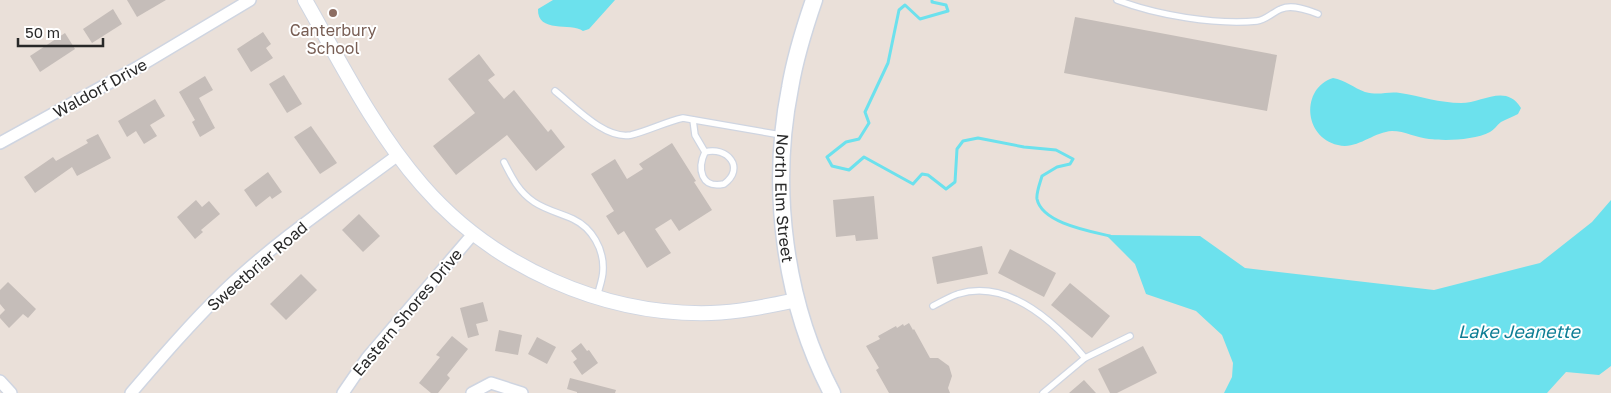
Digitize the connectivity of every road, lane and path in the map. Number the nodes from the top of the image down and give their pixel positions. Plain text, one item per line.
1 (250, 0) edge
2 (305, 0) edge
3 (814, 0) edge
4 (1117, 0) edge
5 (1318, 14) dead end
6 (555, 91) dead end
7 (693, 120) junction
8 (783, 136) junction
9 (0, 144) edge
10 (705, 152) junction
11 (398, 155) junction
12 (504, 162) dead end
13 (473, 234) junction
14 (597, 297) junction
15 (797, 300) junction
16 (933, 306) dead end
17 (1130, 336) dead end
18 (1085, 358) junction
19 (0, 381) edge
20 (11, 393) edge
21 (131, 393) edge
22 (344, 393) edge
23 (472, 393) edge
24 (522, 393) edge
25 (832, 393) edge
26 (1043, 393) edge

1 - 9 street, Waldorf Drive
2 - 11 street
3 - 8 main road, North Elm Street
4 - 5 lane
6 - 7 lane
7 - 8 lane
7 - 10 lane
8 - 15 main road, North Elm Street
10 - 10 lane
11 - 13 street
11 - 21 street, Sweetbriar Road
12 - 14 lane
13 - 14 street
13 - 22 street, Eastern Shores Drive
14 - 15 street
15 - 25 main road, North Elm Street
16 - 18 lane
17 - 18 lane
18 - 26 lane
19 - 20 street
23 - 24 street

